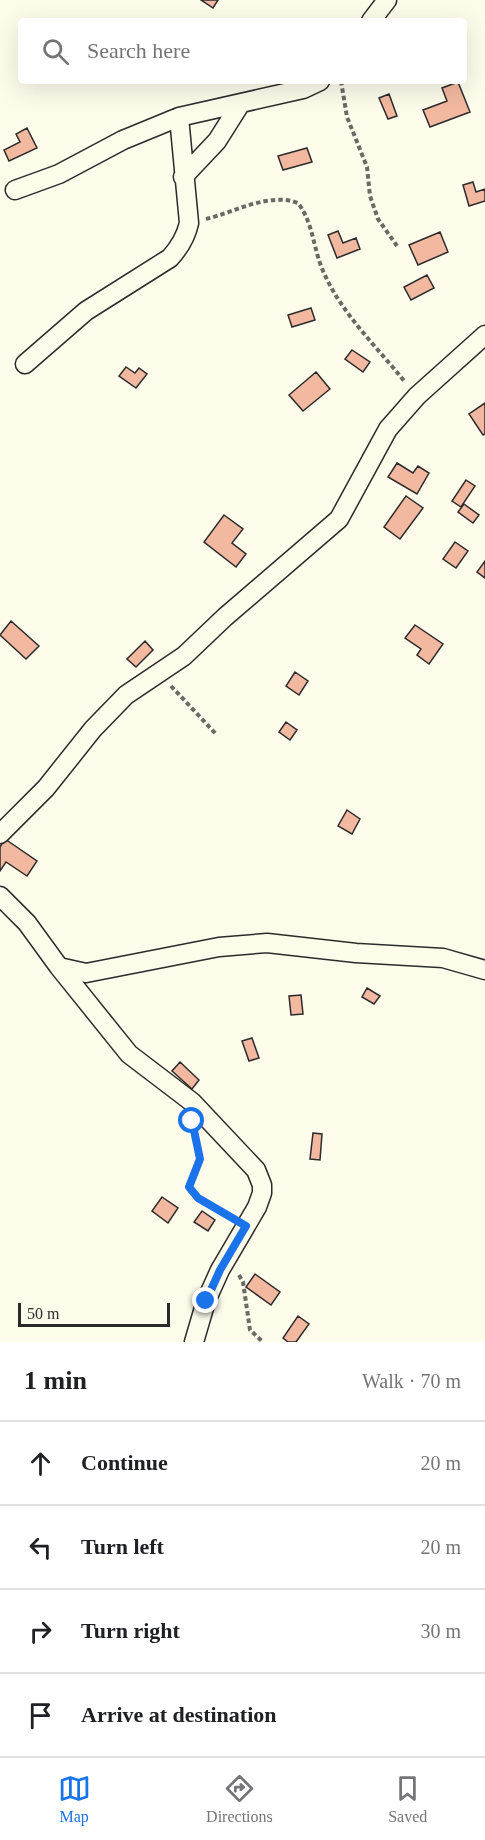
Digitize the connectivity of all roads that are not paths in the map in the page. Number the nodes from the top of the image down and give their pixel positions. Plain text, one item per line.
1 (387, 0) edge
2 (373, 18) edge
3 (314, 84) edge
4 (241, 103) junction
5 (179, 117) junction
6 (183, 177) junction
7 (15, 190) dead end
8 (485, 335) edge
9 (25, 364) dead end
10 (0, 834) edge
11 (0, 896) edge
12 (59, 968) junction
13 (485, 970) edge
14 (194, 1342) edge

1 - 2 street
3 - 4 street
4 - 5 street
4 - 6 street
5 - 6 street
5 - 7 street
6 - 9 street
8 - 10 street
11 - 12 street
12 - 13 street
12 - 14 street

